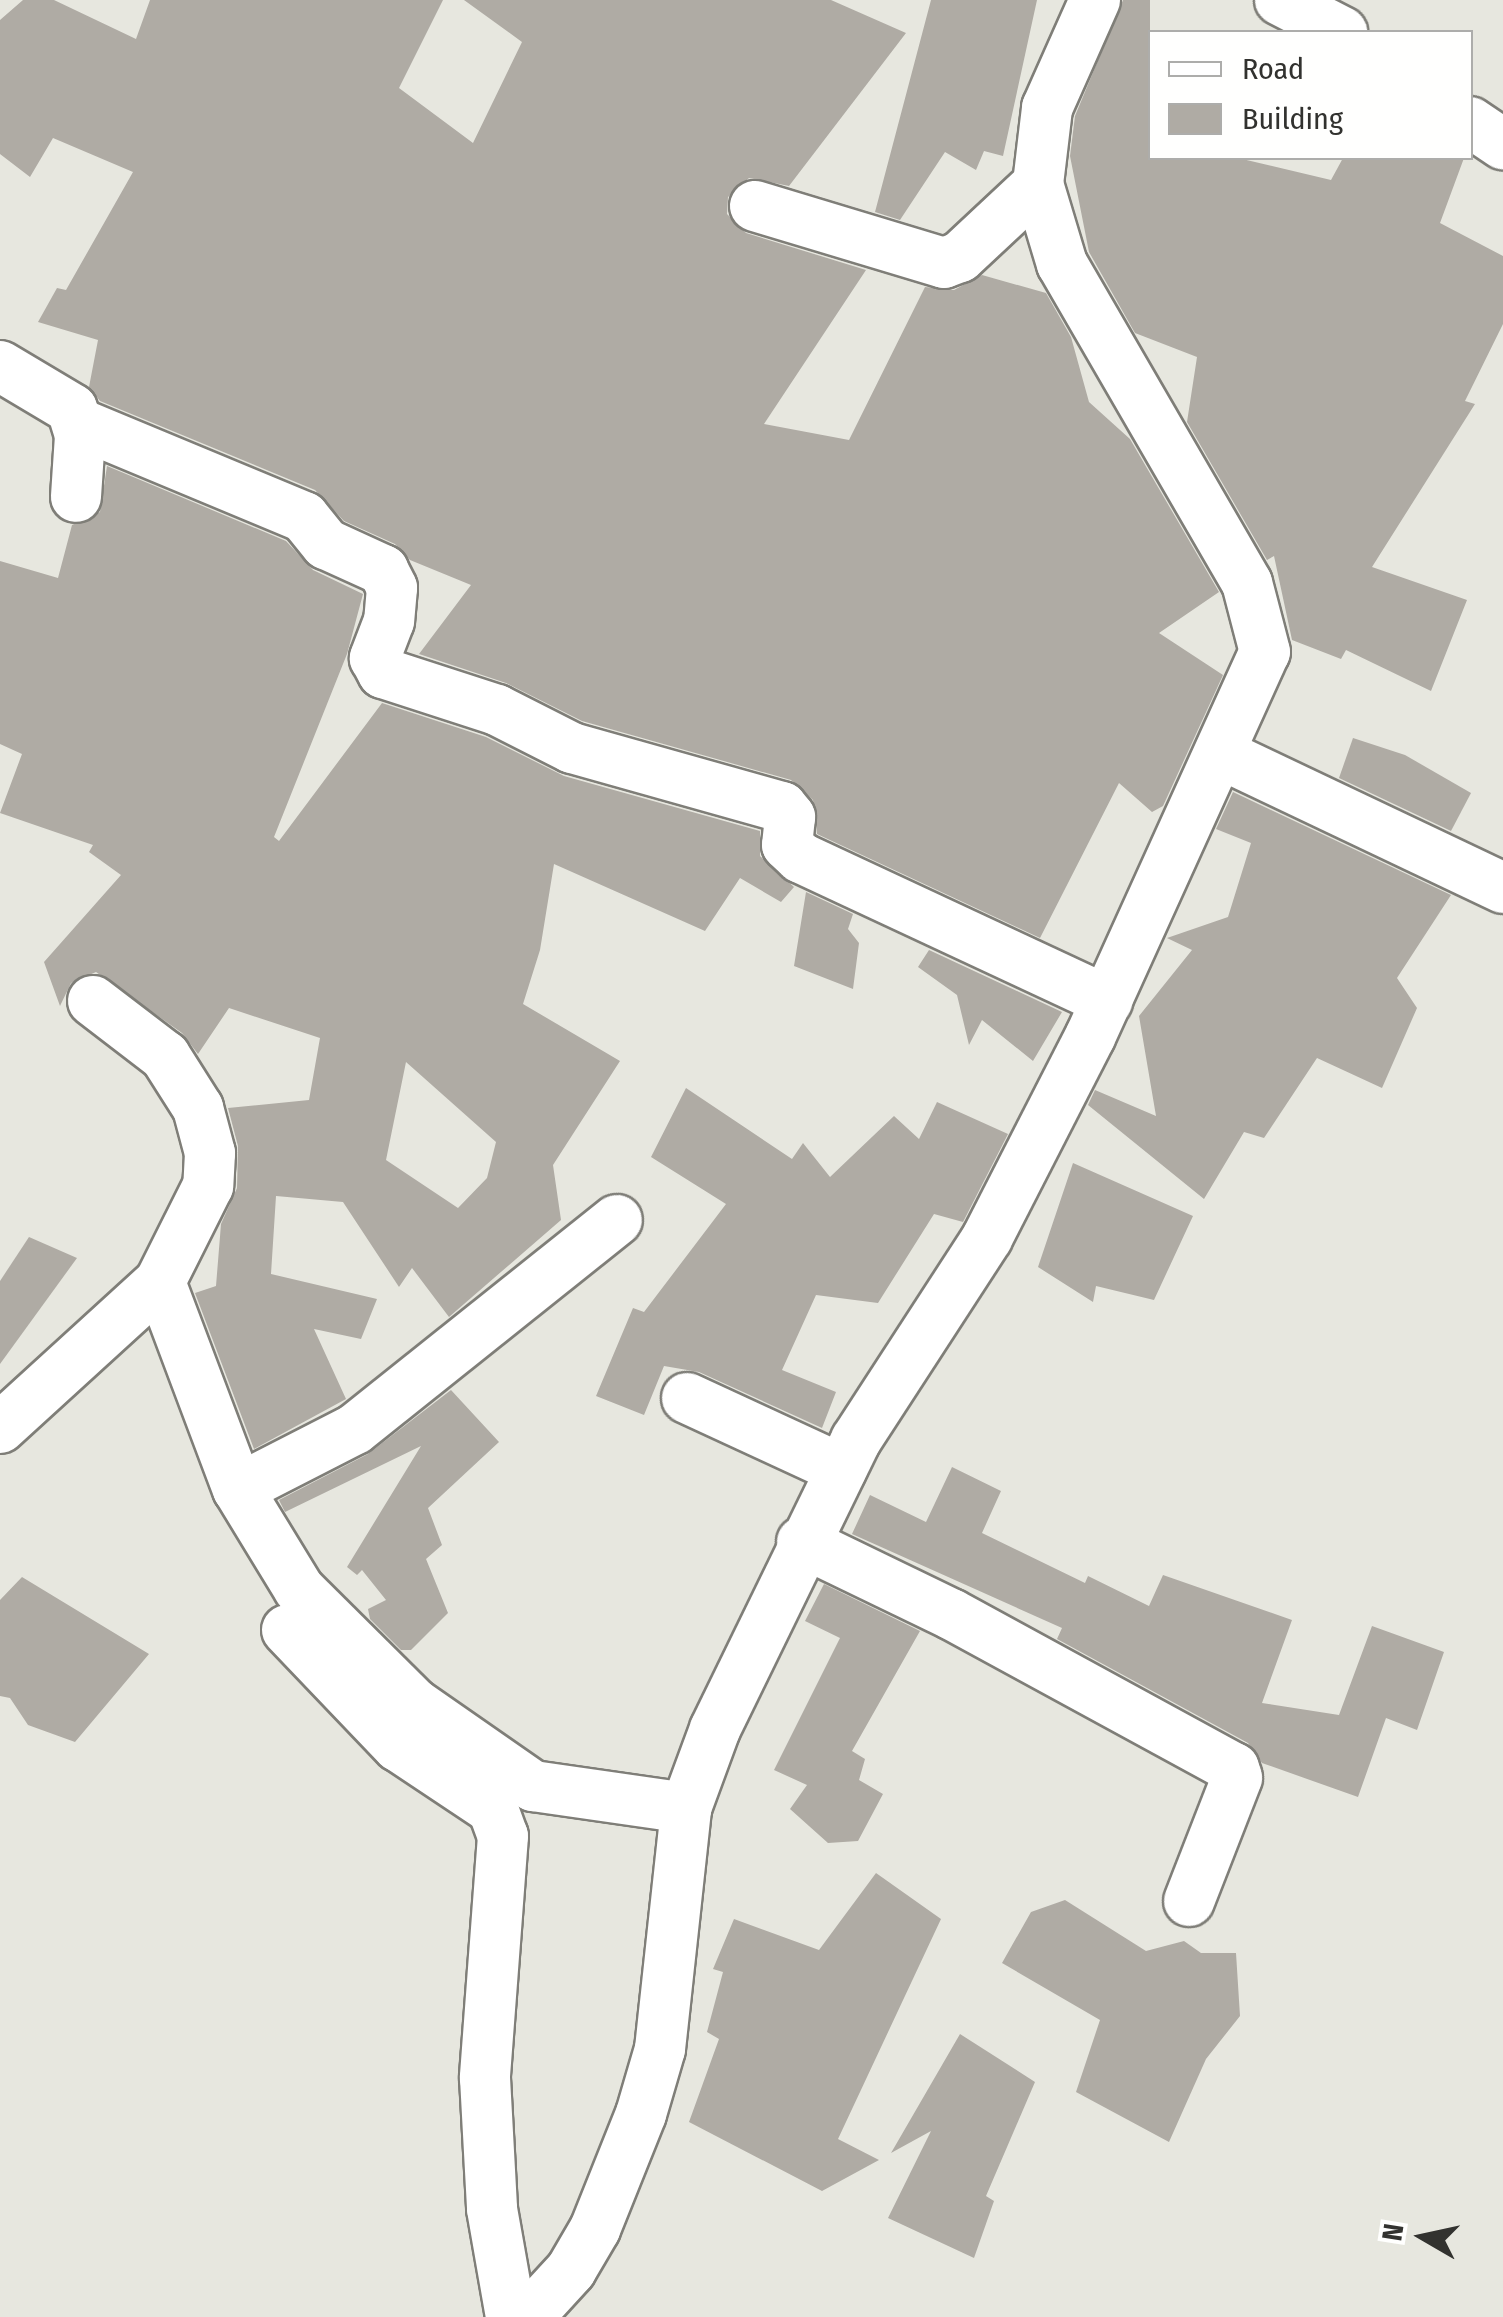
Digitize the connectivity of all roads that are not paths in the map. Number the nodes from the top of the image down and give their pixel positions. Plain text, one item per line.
1 (1096, 0) edge
2 (1280, 0) edge
3 (1338, 30) edge
4 (1473, 124) edge
5 (1503, 144) edge
6 (1038, 184) junction
7 (755, 206) dead end
8 (0, 366) edge
9 (78, 422) junction
10 (76, 497) dead end
11 (1224, 755) junction
12 (1503, 888) edge
13 (93, 1001) dead end
14 (1107, 1002) junction
15 (617, 1220) dead end
16 (160, 1282) junction
17 (687, 1398) dead end
18 (0, 1428) edge
19 (841, 1469) junction
20 (238, 1488) junction
21 (802, 1542) junction
22 (287, 1630) dead end
23 (686, 1808) junction
24 (1189, 1900) dead end
25 (511, 2317) edge
26 (528, 2317) edge

1 - 6 street
2 - 3 street
4 - 5 street
6 - 7 street
6 - 11 street
8 - 9 street
9 - 10 street
9 - 14 street
11 - 12 street
11 - 14 street
13 - 16 street
14 - 19 street
15 - 20 street
16 - 18 street
16 - 20 street
17 - 19 street
19 - 21 street
20 - 23 street
21 - 23 street
21 - 24 street
22 - 25 street
23 - 26 street

